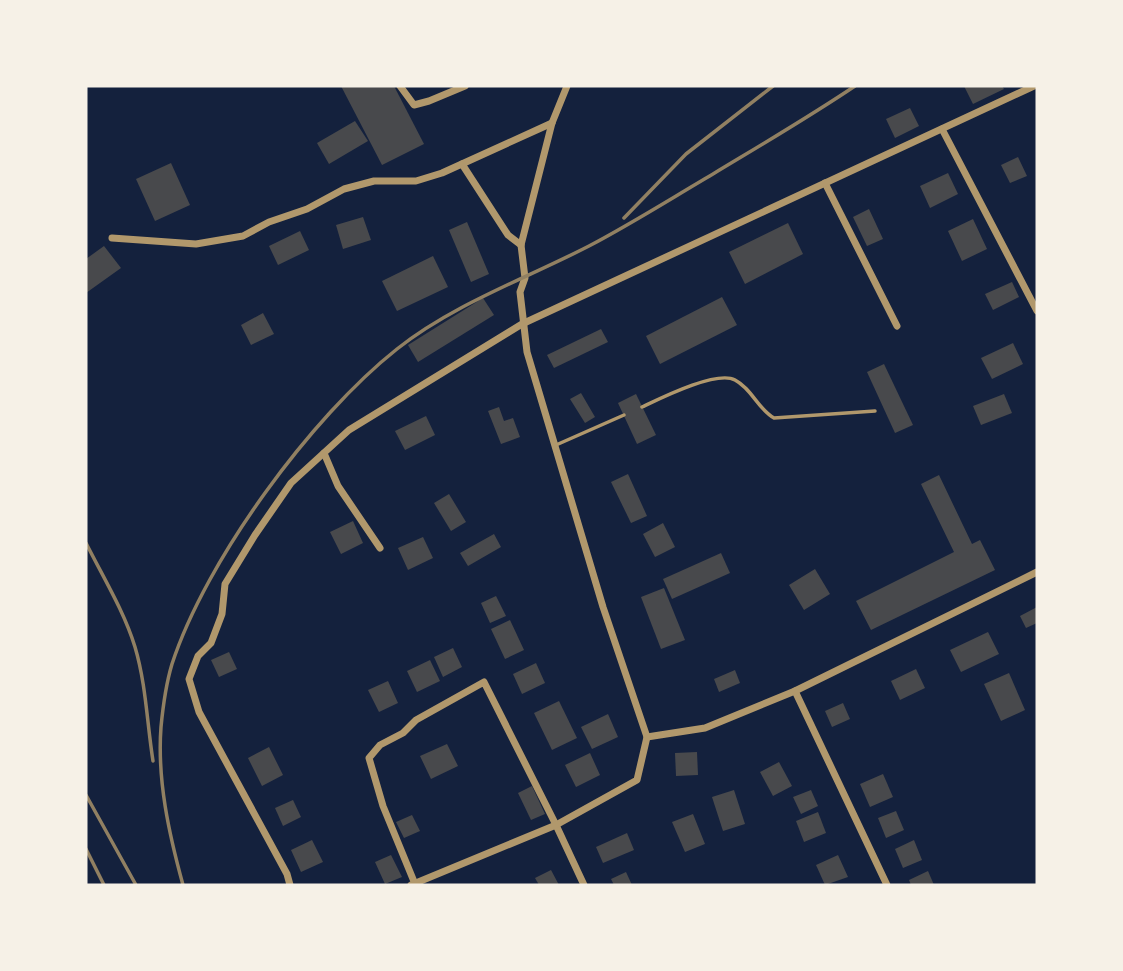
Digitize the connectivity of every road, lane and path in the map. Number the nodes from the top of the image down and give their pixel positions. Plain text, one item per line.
1 (400, 86) edge
2 (465, 86) edge
3 (568, 86) edge
4 (1034, 86) edge
5 (552, 123) junction
6 (942, 129) junction
7 (462, 164) junction
8 (825, 183) junction
9 (112, 238) dead end
10 (522, 244) junction
11 (1037, 311) edge
12 (522, 324) junction
13 (897, 326) dead end
14 (642, 407) dead end
15 (875, 411) dead end
16 (624, 415) dead end
17 (555, 446) junction
18 (324, 453) junction
19 (380, 548) dead end
20 (1037, 572) edge
21 (795, 691) junction
22 (647, 737) junction
23 (556, 825) junction
24 (413, 884) edge
25 (290, 885) edge
26 (584, 885) edge
27 (887, 885) edge

1 - 2 street
3 - 5 street
4 - 6 street
5 - 7 street
5 - 10 street
6 - 8 street
6 - 11 street
7 - 9 street
7 - 10 street
8 - 12 street
8 - 13 street
10 - 12 street
12 - 17 street
12 - 18 street
14 - 15 lane
16 - 17 lane
17 - 22 street
18 - 19 street
18 - 25 street
20 - 21 street
21 - 22 street
21 - 27 street
22 - 23 street
23 - 24 street
23 - 24 street
23 - 26 street

